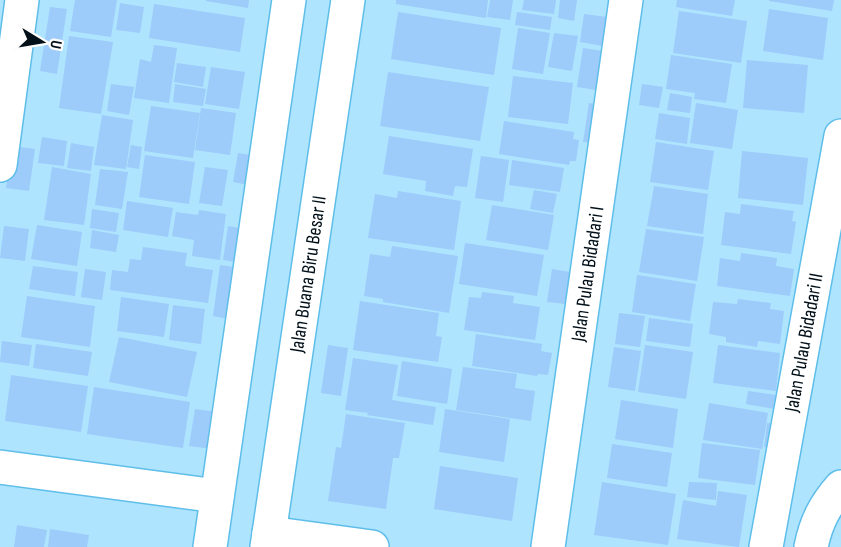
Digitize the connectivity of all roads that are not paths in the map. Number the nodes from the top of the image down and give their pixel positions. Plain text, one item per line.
1 (22, 0) edge
2 (289, 0) edge
3 (348, 0) edge
4 (626, 0) edge
5 (841, 136) edge
6 (0, 165) edge
7 (0, 467) edge
8 (841, 486) edge
9 (217, 496) junction
10 (268, 540) edge
11 (210, 547) edge
12 (372, 547) edge
13 (548, 547) edge
14 (766, 547) edge
15 (811, 547) edge

1 - 6 street
2 - 9 street
3 - 10 street, Jalan Buana Biru Besar II
4 - 13 street, Jalan Pulau Bidadari I
5 - 14 street, Jalan Pulau Bidadari II
7 - 9 street
8 - 15 street
9 - 11 street
10 - 12 street

